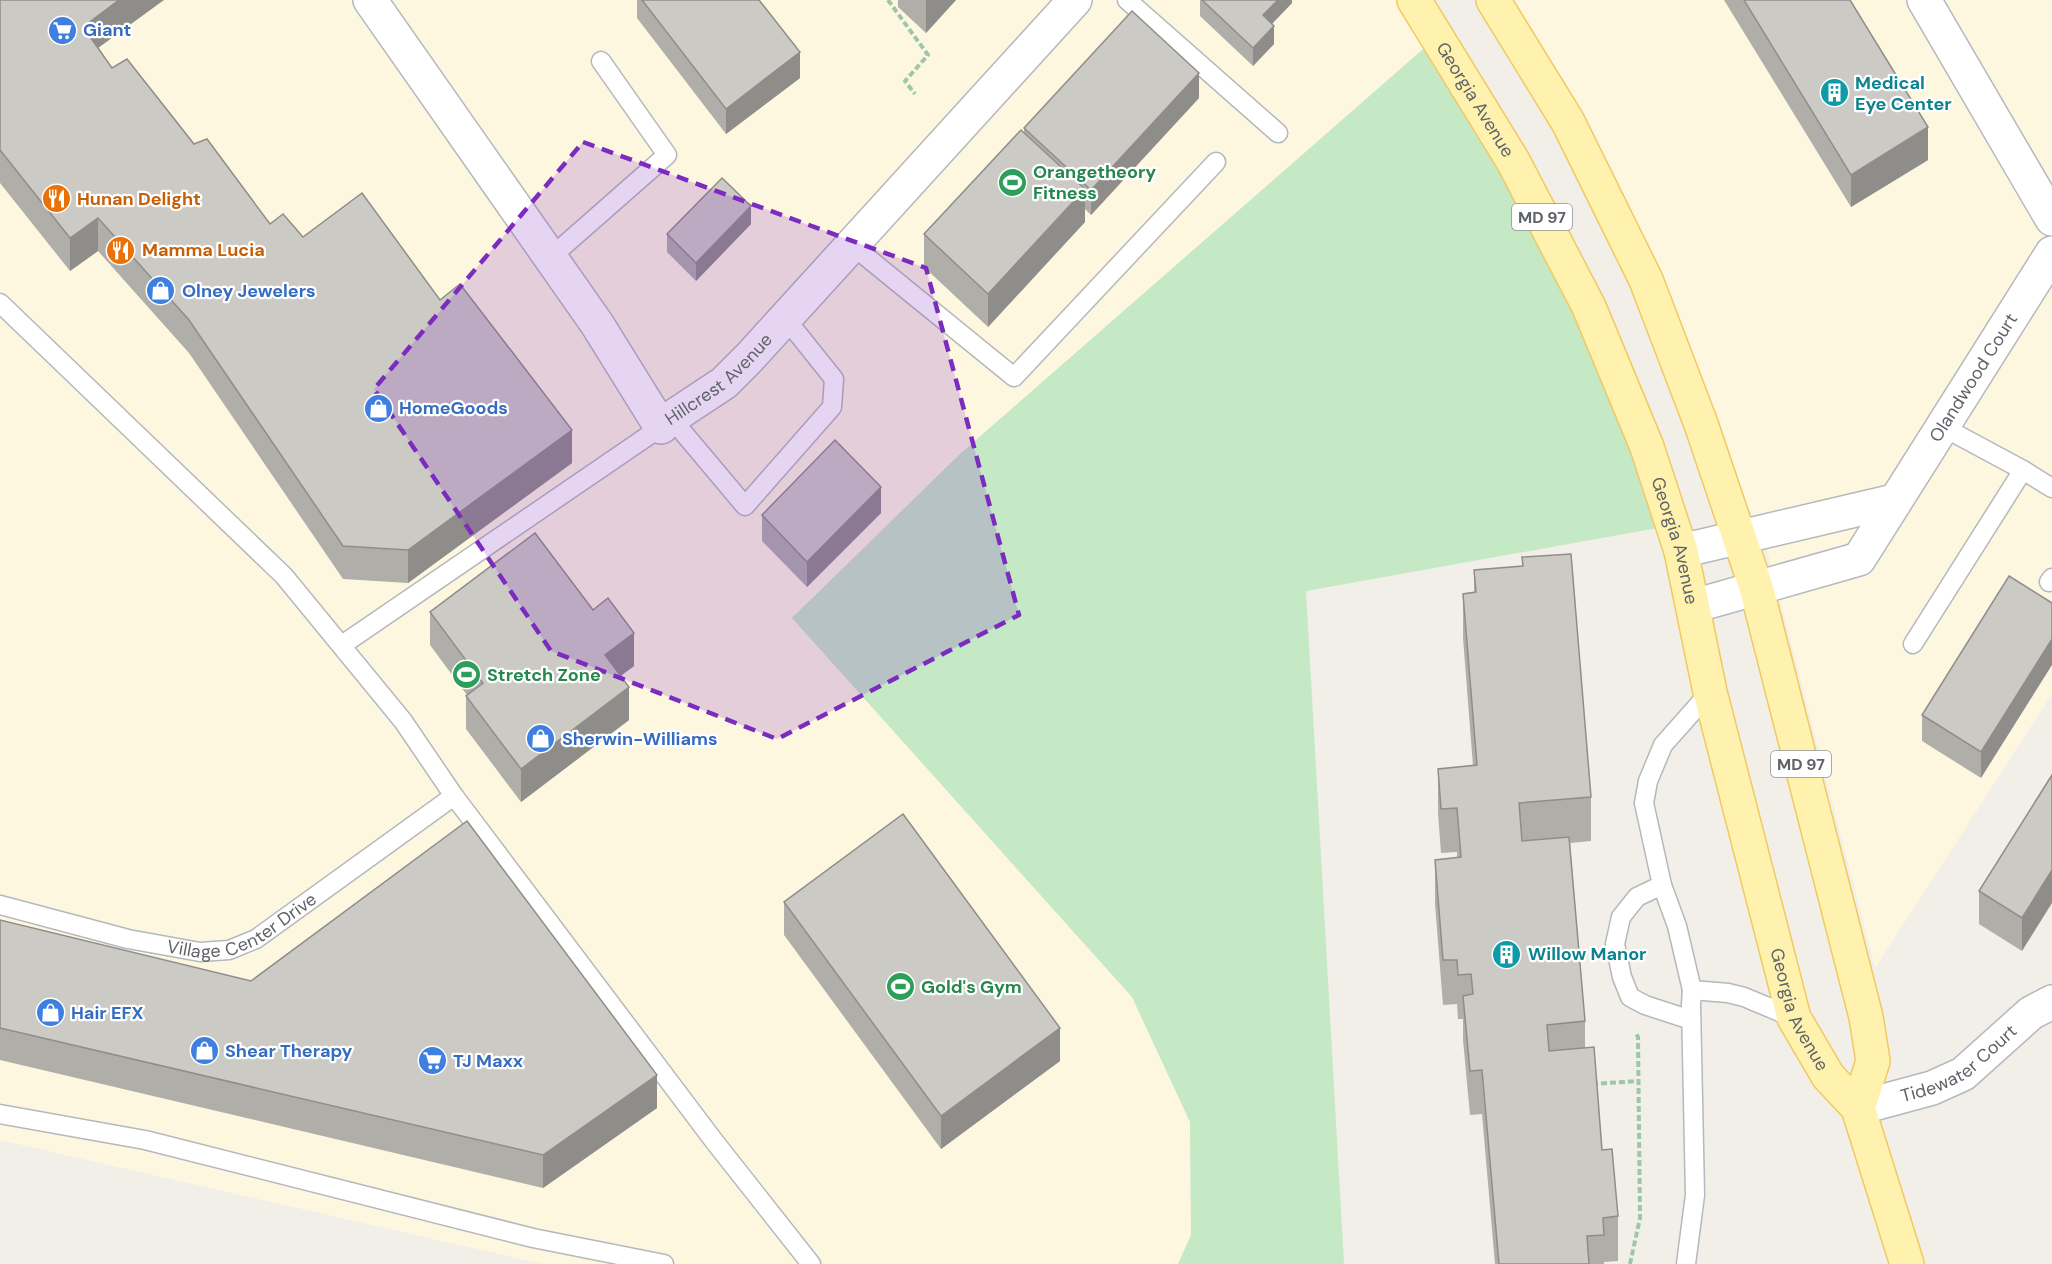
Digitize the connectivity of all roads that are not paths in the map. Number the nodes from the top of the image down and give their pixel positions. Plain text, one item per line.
1 (370, 0) edge
2 (1075, 0) edge
3 (1127, 0) edge
4 (1414, 0) edge
5 (1493, 0) edge
6 (1924, 0) edge
7 (601, 61) dead end
8 (1278, 133) dead end
9 (1216, 162) dead end
10 (2052, 219) edge
11 (853, 246) junction
12 (2052, 253) edge
13 (551, 257) junction
14 (0, 303) edge
15 (786, 319) junction
16 (666, 423) junction
17 (1942, 427) junction
18 (2023, 470) junction
19 (2052, 488) edge
20 (1894, 501) junction
21 (1740, 537) junction
22 (1681, 551) junction
23 (1756, 587) junction
24 (1694, 606) junction
25 (1913, 644) dead end
26 (342, 645) junction
27 (1710, 692) junction
28 (454, 796) junction
29 (1662, 885) junction
30 (0, 905) edge
31 (1692, 990) junction
32 (2052, 1002) edge
33 (1794, 1018) junction
34 (1691, 1020) junction
35 (1858, 1108) junction
36 (0, 1114) edge
37 (664, 1264) edge
38 (811, 1264) edge
39 (1686, 1264) edge
40 (1907, 1264) edge

1 - 13 street, Hillcrest Avenue
2 - 11 street, Hillcrest Avenue
3 - 8 lane
4 - 22 main road, Georgia Avenue / MD 97
5 - 21 main road, MD 97
6 - 10 street
7 - 13 lane
9 - 11 lane
11 - 15 street, Hillcrest Avenue
12 - 17 street, Olandwood Court
13 - 16 street, Hillcrest Avenue
14 - 26 lane
15 - 16 street, Hillcrest Avenue
15 - 16 lane
16 - 26 lane
17 - 18 lane
17 - 20 street, Olandwood Court
18 - 19 lane
18 - 25 lane
20 - 21 street
20 - 23 street, Olandwood Court
21 - 22 street
21 - 23 main road, MD 97
22 - 24 main road, Georgia Avenue / MD 97
23 - 24 street, Olandwood Court
23 - 35 main road, MD 97
24 - 27 main road, Georgia Avenue / MD 97
26 - 28 lane
27 - 29 lane
27 - 33 main road, Georgia Avenue / MD 97
28 - 30 lane, Village Center Drive
28 - 38 lane
29 - 31 lane
29 - 34 lane
31 - 33 lane
31 - 34 lane
32 - 35 street, Tidewater Court
33 - 35 main road, Georgia Avenue / MD 97
34 - 39 lane
35 - 40 main road, Georgia Avenue / MD 97
36 - 37 lane

